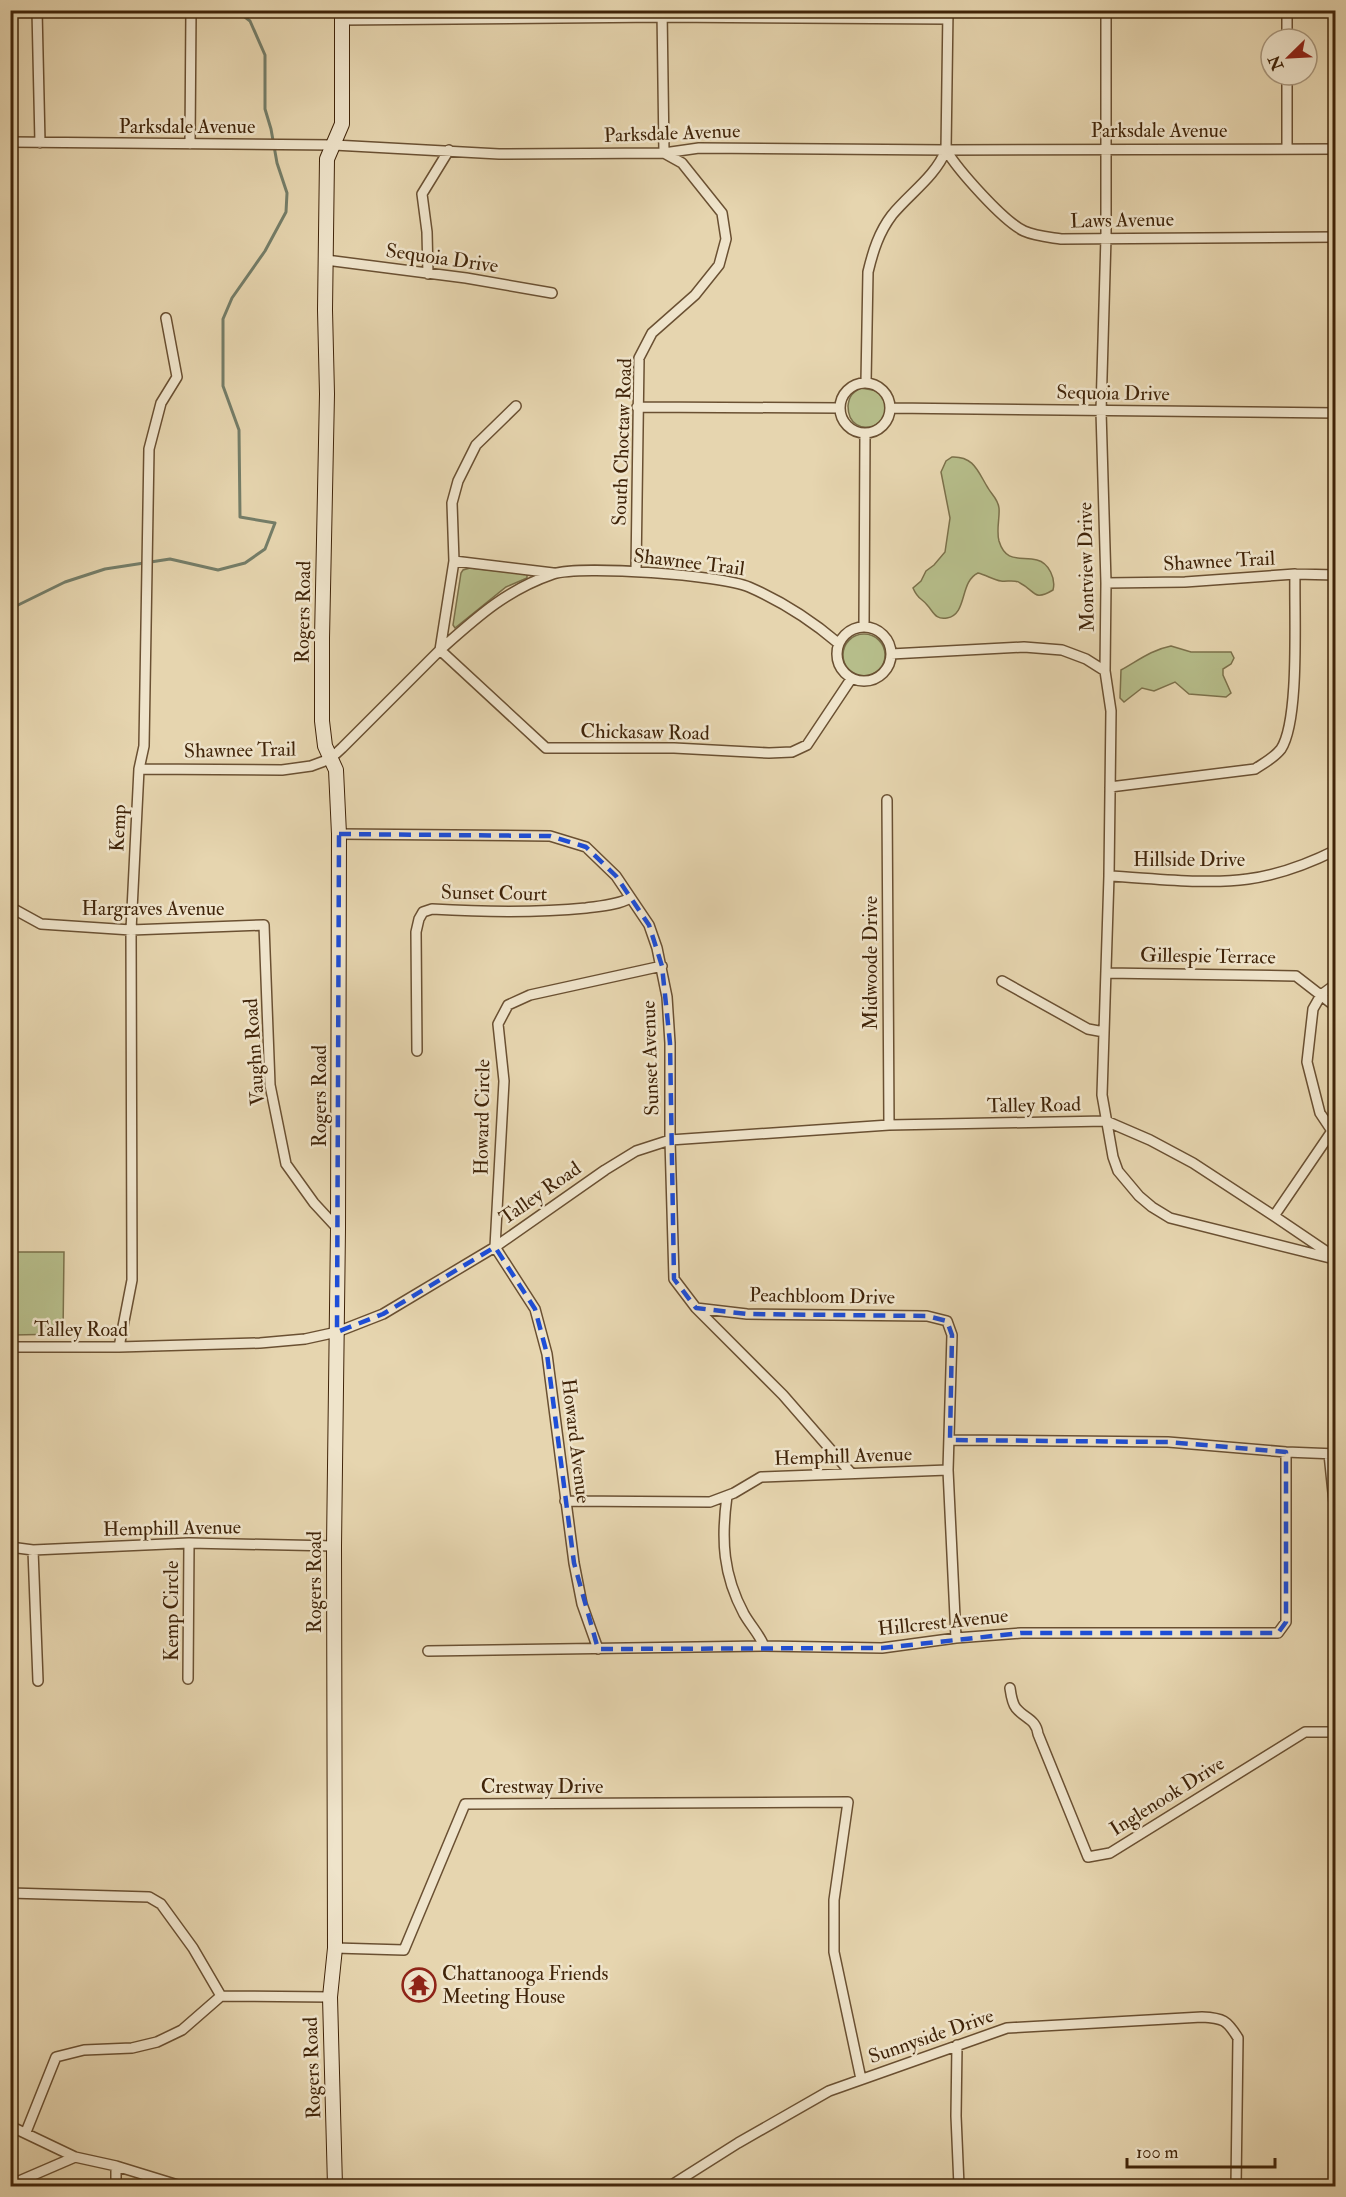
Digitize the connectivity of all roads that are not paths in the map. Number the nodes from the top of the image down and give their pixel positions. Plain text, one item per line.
1 (37, 10) edge
2 (190, 10) edge
3 (1106, 10) edge
4 (1287, 10) edge
5 (662, 14) edge
6 (342, 15) edge
7 (948, 15) edge
8 (1287, 27) edge
9 (1287, 87) edge
10 (10, 142) edge
11 (40, 143) junction
12 (190, 144) junction
13 (334, 145) junction
14 (1106, 148) junction
15 (1287, 148) junction
16 (1335, 149) edge
17 (449, 150) junction
18 (946, 150) junction
19 (664, 153) junction
20 (1106, 237) junction
21 (1335, 237) edge
22 (326, 260) junction
23 (428, 274) junction
24 (552, 293) dead end
25 (166, 318) dead end
26 (866, 382) junction
27 (516, 406) dead end
28 (637, 407) junction
29 (840, 408) junction
30 (891, 408) junction
31 (1101, 411) junction
32 (1335, 413) edge
33 (865, 433) junction
34 (454, 561) junction
35 (636, 571) junction
36 (555, 573) junction
37 (1295, 574) junction
38 (1335, 574) edge
39 (1106, 583) junction
40 (864, 627) junction
41 (838, 643) junction
42 (440, 650) junction
43 (891, 654) junction
44 (1105, 671) junction
45 (851, 679) junction
46 (330, 759) junction
47 (139, 769) junction
48 (1110, 787) junction
49 (887, 800) dead end
50 (339, 834) junction
51 (1335, 850) edge
52 (1109, 876) junction
53 (630, 898) junction
54 (10, 907) edge
55 (264, 925) joint
56 (131, 930) junction
57 (662, 966) junction
58 (1106, 973) junction
59 (1002, 981) dead end
60 (1335, 984) edge
61 (1321, 995) junction
62 (1335, 1007) edge
63 (1104, 1032) junction
64 (417, 1051) dead end
65 (1106, 1121) junction
66 (889, 1125) junction
67 (1334, 1131) edge
68 (670, 1140) junction
69 (1274, 1216) junction
70 (338, 1229) junction
71 (495, 1246) junction
72 (1335, 1259) edge
73 (696, 1308) junction
74 (337, 1332) junction
75 (10, 1347) edge
76 (119, 1347) junction
77 (950, 1440) junction
78 (1286, 1452) junction
79 (1332, 1454) edge
80 (948, 1470) junction
81 (850, 1473) junction
82 (727, 1496) junction
83 (565, 1501) junction
84 (1335, 1522) edge
85 (189, 1544) junction
86 (334, 1545) junction
87 (10, 1547) edge
88 (33, 1550) junction
89 (956, 1638) junction
90 (764, 1646) junction
91 (598, 1648) junction
92 (428, 1651) dead end
93 (188, 1679) dead end
94 (38, 1681) dead end
95 (1010, 1688) dead end
96 (1335, 1732) edge
97 (10, 1893) edge
98 (335, 1948) junction
99 (220, 1996) junction
100 (330, 1997) junction
101 (957, 2045) junction
102 (861, 2079) junction
103 (10, 2126) edge
104 (26, 2132) junction
105 (75, 2157) junction
106 (116, 2166) junction
107 (10, 2185) edge
108 (116, 2187) edge
109 (181, 2187) edge
110 (335, 2187) edge
111 (670, 2187) edge
112 (959, 2187) edge
113 (1236, 2187) edge

1 - 11 street
2 - 12 street
3 - 14 street, Montview Drive
4 - 8 street
5 - 6 street
5 - 7 street
5 - 19 street
6 - 13 street, Rogers Road
7 - 18 street
9 - 15 street
10 - 11 street, Parksdale Avenue
11 - 12 street, Parksdale Avenue
12 - 13 street, Parksdale Avenue
13 - 17 street, Parksdale Avenue
13 - 22 street, Rogers Road
14 - 15 street, Parksdale Avenue
14 - 18 street, Parksdale Avenue
14 - 20 street, Montview Drive
15 - 16 street, Parksdale Avenue
17 - 19 street, Parksdale Avenue
17 - 23 street
18 - 19 street, Parksdale Avenue
18 - 20 street, Laws Avenue
18 - 26 street
19 - 28 street, South Choctaw Road
20 - 21 street, Laws Avenue
20 - 31 street, Montview Drive
22 - 23 street, Sequoia Drive
22 - 46 street, Rogers Road
23 - 24 street, Sequoia Drive
25 - 47 street, Kemp
26 - 29 street
26 - 30 street
27 - 34 street
28 - 29 street
28 - 35 street, South Choctaw Road
29 - 33 street
30 - 31 street, Sequoia Drive
30 - 33 street
31 - 32 street, Sequoia Drive
31 - 39 street, Montview Drive
33 - 40 street
34 - 36 street, Shawnee Trail
34 - 42 street
35 - 36 street, Shawnee Trail
35 - 41 street, Shawnee Trail
36 - 42 street, Shawnee Trail
37 - 38 street, Shawnee Trail
37 - 39 street, Shawnee Trail
37 - 48 street
39 - 44 street, Montview Drive
40 - 41 street
40 - 43 street
41 - 45 street
42 - 45 street, Chickasaw Road
42 - 46 street, Shawnee Trail
43 - 44 street
43 - 45 street
44 - 48 street, Montview Drive
46 - 47 street, Shawnee Trail
46 - 50 street, Rogers Road
47 - 56 street, Kemp
48 - 52 street, Montview Drive
49 - 66 street, Midwoode Drive
50 - 53 street, Sunset Avenue
50 - 70 street, Rogers Road
51 - 52 street, Hillside Drive
52 - 58 street, Montview Drive
53 - 57 street, Sunset Avenue
53 - 64 street, Sunset Court
54 - 56 street, Hargraves Avenue
55 - 56 street, Hargraves Avenue
55 - 70 street, Vaughn Road
56 - 76 street, Kemp
57 - 68 street, Sunset Avenue
57 - 71 street, Howard Circle
58 - 61 street, Gillespie Terrace
58 - 63 street, Montview Drive
59 - 63 street
60 - 61 street
61 - 62 street, Gillespie Terrace
61 - 67 street
63 - 65 street, Montview Drive
65 - 66 street, Talley Road
65 - 69 street, Talley Road
65 - 72 street, Talley Road
66 - 68 street, Talley Road
67 - 69 street
68 - 71 street, Talley Road
68 - 73 street, Sunset Avenue
69 - 72 street, Talley Road
70 - 74 street, Rogers Road
71 - 74 street, Talley Road
71 - 83 street, Howard Avenue
73 - 77 street, Peachbloom Drive
73 - 81 street, Sunset Avenue
74 - 76 street, Talley Road
74 - 86 street, Rogers Road
75 - 76 street, Talley Road
77 - 78 street
77 - 80 street
78 - 79 street
78 - 89 street, Hillcrest Avenue
79 - 84 street
80 - 81 street, Hemphill Avenue
80 - 89 street
81 - 82 street, Hemphill Avenue
82 - 83 street, Hemphill Avenue
82 - 90 street
83 - 91 street, Howard Avenue
85 - 86 street, Hemphill Avenue
85 - 88 street, Hemphill Avenue
85 - 93 street, Kemp Circle
86 - 98 street, Rogers Road
87 - 88 street, Hemphill Avenue
88 - 94 street
89 - 90 street, Hillcrest Avenue
90 - 91 street, Hillcrest Avenue
91 - 92 street, Hillcrest Avenue
95 - 96 street, Inglenook Drive
97 - 99 street
98 - 100 street, Rogers Road
98 - 102 street, Crestway Drive
99 - 100 street
99 - 104 street
100 - 110 street, Rogers Road
101 - 102 street, Sunnyside Drive
101 - 112 street
101 - 113 street, Sunnyside Drive
102 - 111 street, Sunnyside Drive
103 - 104 street
104 - 105 street
105 - 106 street
105 - 107 street
106 - 108 street
106 - 109 street

